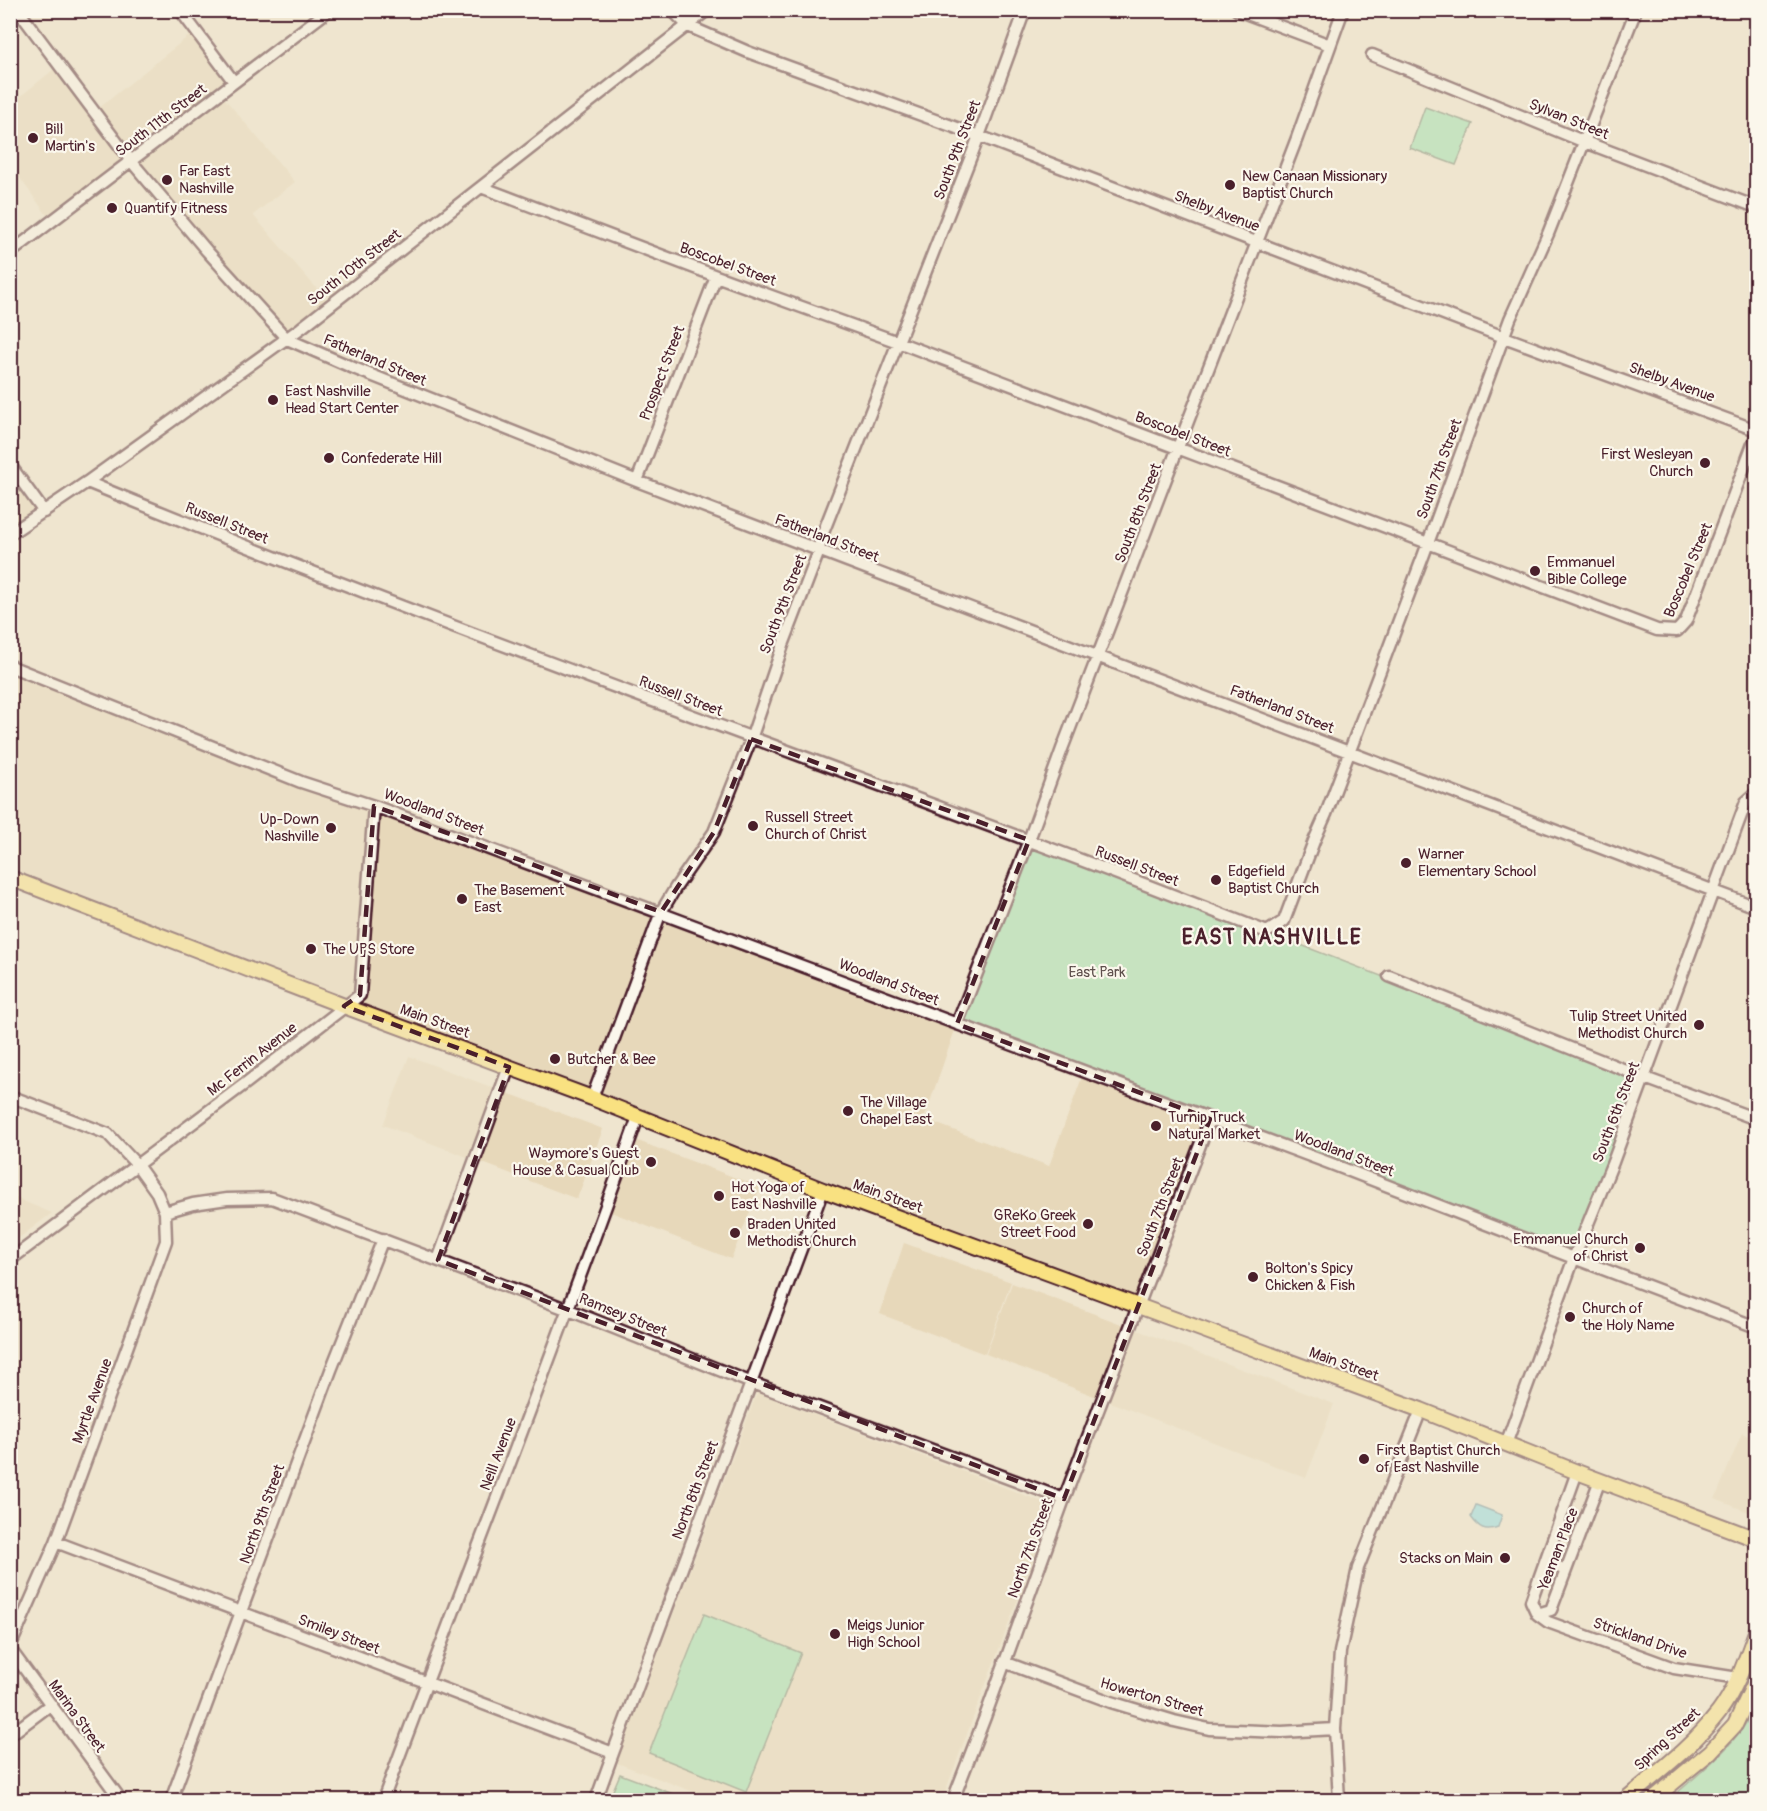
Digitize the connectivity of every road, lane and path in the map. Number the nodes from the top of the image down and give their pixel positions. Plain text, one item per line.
1 (18, 10) edge
2 (180, 10) edge
3 (329, 10) edge
4 (672, 10) edge
5 (707, 10) edge
6 (1025, 10) edge
7 (1237, 10) edge
8 (1343, 10) edge
9 (1636, 10) edge
10 (688, 26) junction
11 (1330, 45) junction
12 (1372, 55) dead end
13 (234, 82) junction
14 (979, 136) junction
15 (1585, 142) junction
16 (131, 161) junction
17 (481, 187) junction
18 (1756, 207) edge
19 (1257, 243) junction
20 (10, 253) edge
21 (716, 276) junction
22 (1504, 336) junction
23 (287, 339) junction
24 (898, 342) junction
25 (1756, 430) edge
26 (1756, 436) edge
27 (1178, 448) junction
28 (10, 465) edge
29 (637, 481) junction
30 (87, 482) junction
31 (44, 512) junction
32 (10, 534) edge
33 (1428, 543) junction
34 (819, 551) junction
35 (1098, 656) junction
36 (10, 666) edge
37 (751, 739) junction
38 (1350, 751) junction
39 (1756, 793) edge
40 (374, 806) junction
41 (1029, 840) junction
42 (10, 878) edge
43 (1714, 890) junction
44 (1756, 907) edge
45 (661, 912) junction
46 (1267, 932) joint
47 (1389, 976) dead end
48 (344, 1006) junction
49 (957, 1024) junction
50 (509, 1067) junction
51 (1645, 1077) junction
52 (10, 1096) edge
53 (592, 1098) junction
54 (638, 1117) junction
55 (1210, 1119) junction
56 (1756, 1119) edge
57 (137, 1165) junction
58 (823, 1190) junction
59 (165, 1212) junction
60 (383, 1239) junction
61 (1574, 1258) junction
62 (10, 1260) edge
63 (438, 1260) junction
64 (1139, 1306) junction
65 (569, 1310) junction
66 (1756, 1327) edge
67 (752, 1383) junction
68 (1421, 1410) junction
69 (1506, 1444) junction
70 (1578, 1472) junction
71 (1600, 1480) junction
72 (1064, 1499) junction
73 (1756, 1539) edge
74 (56, 1542) junction
75 (1545, 1562) junction
76 (1566, 1570) junction
77 (242, 1613) junction
78 (1537, 1614) junction
79 (1756, 1632) edge
80 (10, 1648) edge
81 (1004, 1662) junction
82 (1738, 1678) junction
83 (1756, 1680) edge
84 (426, 1683) junction
85 (50, 1705) junction
86 (1335, 1730) junction
87 (10, 1735) edge
88 (613, 1753) junction
89 (121, 1800) edge
90 (171, 1800) edge
91 (383, 1800) edge
92 (596, 1800) edge
93 (953, 1800) edge
94 (1339, 1800) edge
95 (1625, 1800) edge
96 (1652, 1800) edge

1 - 16 street, Fatherland Street
2 - 13 street
3 - 13 street, South 11th Street
4 - 10 street, Shelby Avenue
5 - 10 street, South 10th Street
6 - 14 street, South 9th Street
7 - 11 street
8 - 11 street, South 8th Street
9 - 15 street, South 7th Street
10 - 14 street, Shelby Avenue
10 - 17 street, South 10th Street
11 - 19 street, South 8th Street
12 - 15 street, Sylvan Street
13 - 16 street, South 11th Street
14 - 19 street, Shelby Avenue
14 - 24 street, South 9th Street
15 - 18 street, Sylvan Street
15 - 22 street, South 7th Street
16 - 20 street, South 11th Street
16 - 23 street, Fatherland Street
17 - 21 street, Boscobel Street
17 - 23 street, South 10th Street
19 - 22 street, Shelby Avenue
19 - 27 street, South 8th Street
21 - 24 street, Boscobel Street
21 - 29 street, Prospect Street
22 - 25 street, Shelby Avenue
22 - 33 street, South 7th Street
23 - 29 street, Fatherland Street
23 - 30 street, South 10th Street
24 - 27 street, Boscobel Street
24 - 34 street, South 9th Street
26 - 33 street, Boscobel Street
27 - 33 street, Boscobel Street
27 - 35 street, South 8th Street
28 - 31 street
29 - 34 street, Fatherland Street
30 - 31 street, South 10th Street
30 - 37 street, Russell Street
31 - 32 street, South 10th Street
33 - 38 street, South 7th Street
34 - 35 street, Fatherland Street
34 - 37 street, South 9th Street
35 - 38 street, Fatherland Street
35 - 41 street, South 8th Street
36 - 40 street, Woodland Street
37 - 41 street, Russell Street
37 - 45 street, South 9th Street
38 - 43 street, Fatherland Street
38 - 46 street, South 7th Street
39 - 43 street, South 6th Street
40 - 45 street, Woodland Street
40 - 48 street, Mc Ferrin Avenue
41 - 46 street, Russell Street
41 - 49 street, South 8th Street
42 - 48 main road, Main Street
43 - 44 street, Fatherland Street
43 - 51 street, South 6th Street
45 - 49 street, Woodland Street
45 - 53 street, South 9th Street
47 - 51 street
48 - 50 main road, Main Street
48 - 57 street, Mc Ferrin Avenue
49 - 55 street, Woodland Street
50 - 53 main road, Main Street
50 - 63 street
51 - 56 street
51 - 61 street, South 6th Street
52 - 57 street, Myrtle Avenue
53 - 54 main road, Main Street
54 - 58 main road, Main Street
54 - 65 street, Neill Avenue
55 - 61 street, Woodland Street
55 - 64 street, South 7th Street
57 - 59 street, Myrtle Avenue
57 - 62 street, Mc Ferrin Avenue
58 - 64 main road, Main Street
58 - 67 street, North 8th Street
59 - 60 street, Ramsey Street
59 - 74 street, Myrtle Avenue
60 - 63 street, Ramsey Street
60 - 77 street, North 9th Street
61 - 66 street, Woodland Street
61 - 69 street, South 6th Street
63 - 65 street, Ramsey Street
64 - 68 main road, Main Street
64 - 72 street, North 7th Street
65 - 67 street, Ramsey Street
65 - 84 street, Neill Avenue
67 - 72 street, Ramsey Street
67 - 88 street, North 8th Street
68 - 69 main road, Main Street
68 - 86 street
69 - 70 main road, Main Street
70 - 71 main road, Main Street
70 - 75 street, Yeaman Place
71 - 73 main road, Main Street
71 - 76 street, Yeaman Place
72 - 81 street, North 7th Street
74 - 77 street, Smiley Street
74 - 80 street, Myrtle Avenue
75 - 76 street
75 - 78 street, Yeaman Place
76 - 78 street, Yeaman Place
77 - 84 street, Smiley Street
77 - 90 street, North 9th Street
78 - 82 street, Strickland Drive
79 - 82 main road, Spring Street
80 - 85 street, Marina Street
81 - 86 street, Howerton Street
81 - 93 street, North 7th Street
82 - 95 main road, Spring Street
83 - 96 main road
84 - 88 street, Smiley Street
84 - 91 street, Neill Avenue
85 - 87 street
85 - 89 street, Marina Street
86 - 94 street
88 - 92 street, North 8th Street

